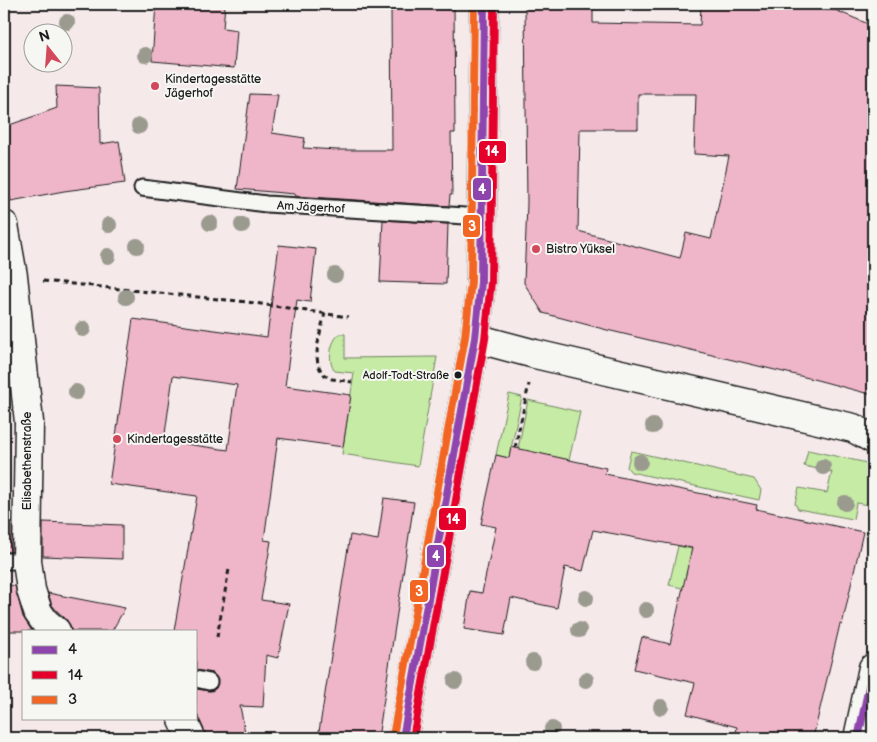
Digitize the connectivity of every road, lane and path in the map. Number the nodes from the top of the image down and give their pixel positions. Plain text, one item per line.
1 (484, 4) edge
2 (142, 188) dead end
3 (482, 217) junction
4 (4, 224) edge
5 (13, 276) junction
6 (325, 313) junction
7 (348, 317) dead end
8 (475, 338) junction
9 (535, 354) junction
10 (352, 382) dead end
11 (873, 439) edge
12 (514, 448) dead end
13 (16, 561) edge
14 (229, 569) dead end
15 (55, 630) edge
16 (217, 637) dead end
17 (873, 668) edge
18 (183, 720) edge
19 (191, 738) edge
20 (403, 738) edge
21 (858, 738) edge

1 - 3 street
2 - 3 lane, Am Jägerhof
3 - 8 street
4 - 5 street, Elisabethenstraße
5 - 6 path
5 - 13 street, Elisabethenstraße
6 - 7 path
6 - 10 path
8 - 9 street
8 - 20 street
9 - 11 street
9 - 12 path
13 - 15 street, Elisabethenstraße
14 - 16 path
17 - 21 street
18 - 19 street

